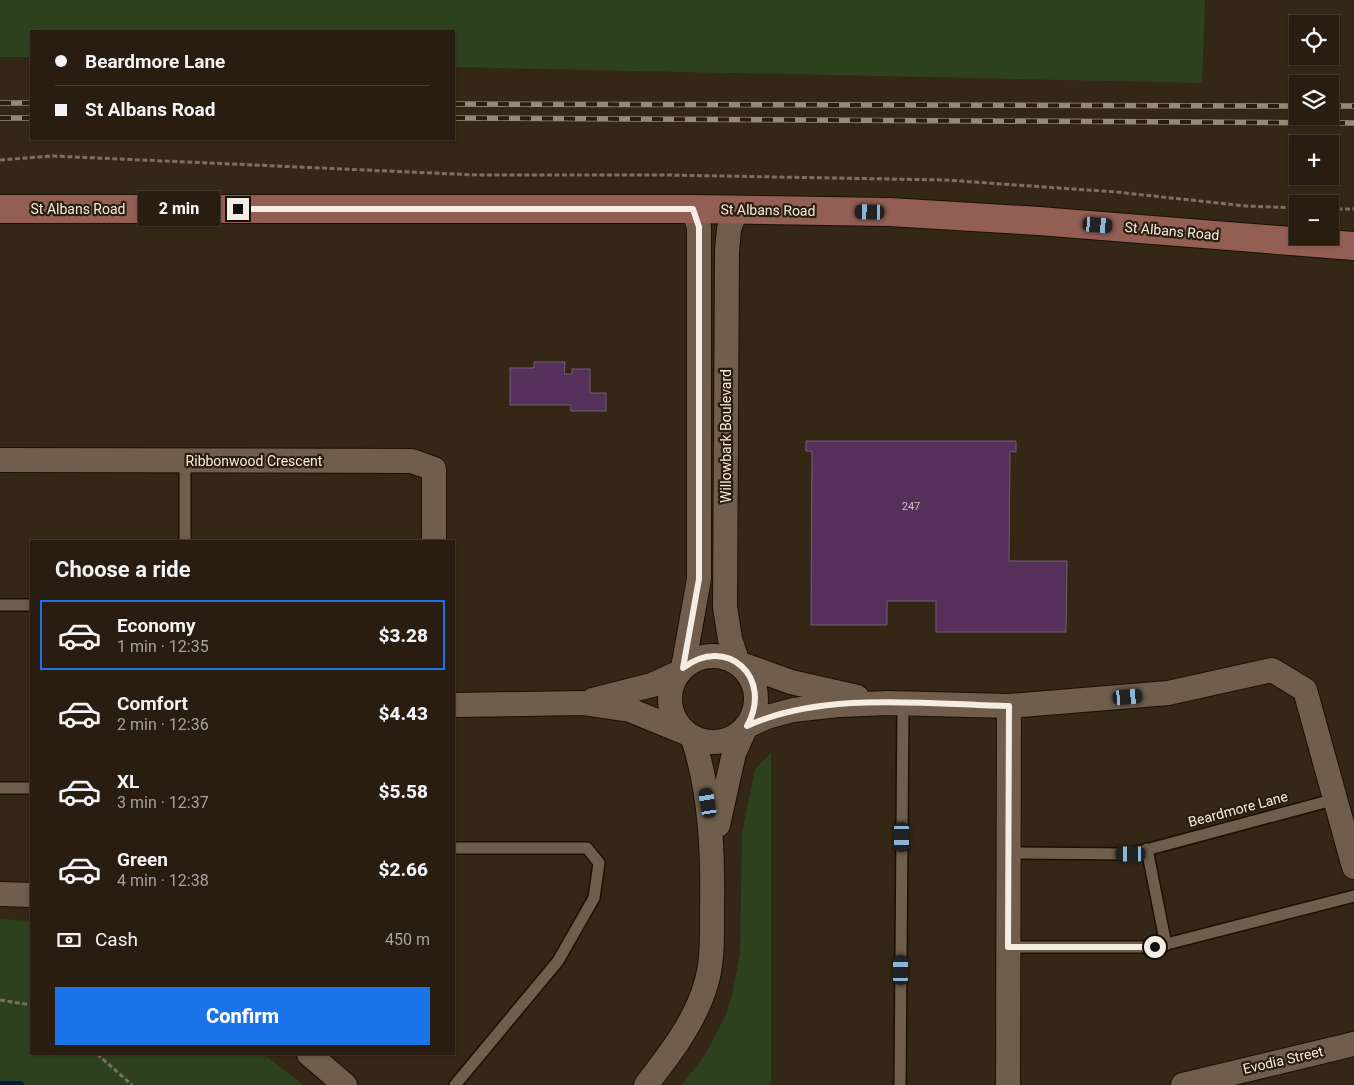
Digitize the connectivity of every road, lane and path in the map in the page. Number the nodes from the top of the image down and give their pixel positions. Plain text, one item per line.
1 (0, 160) edge
2 (1289, 208) edge
3 (0, 209) edge
4 (693, 209) junction
5 (1339, 209) edge
6 (1354, 209) edge
7 (736, 210) junction
8 (1354, 246) edge
9 (0, 460) edge
10 (186, 461) junction
11 (185, 540) edge
12 (434, 540) edge
13 (0, 605) edge
14 (30, 605) edge
15 (738, 663) junction
16 (680, 671) junction
17 (582, 703) junction
18 (896, 703) junction
19 (455, 705) edge
20 (1009, 706) junction
21 (746, 727) junction
22 (690, 736) junction
23 (0, 788) edge
24 (30, 788) edge
25 (1336, 799) junction
26 (455, 848) edge
27 (1148, 849) junction
28 (1008, 853) junction
29 (713, 856) junction
30 (1354, 867) edge
31 (0, 894) edge
32 (30, 895) edge
33 (1354, 896) edge
34 (1166, 945) junction
35 (1008, 947) junction
36 (0, 1000) edge
37 (30, 1005) edge
38 (1354, 1044) edge
39 (99, 1055) edge
40 (310, 1055) edge
41 (132, 1085) edge
42 (345, 1085) edge
43 (455, 1085) edge
44 (646, 1085) edge
45 (900, 1085) edge
46 (1008, 1085) edge
47 (1183, 1085) edge

1 - 2 path
3 - 4 main road, St Albans Road
4 - 7 main road, St Albans Road
4 - 16 street, Willowbark Boulevard
5 - 6 path
7 - 8 main road, St Albans Road
7 - 15 street, Willowbark Boulevard
9 - 10 street, Ribbonwood Crescent
10 - 11 lane
10 - 12 street, Ribbonwood Crescent
13 - 14 lane
15 - 16 street
15 - 18 street
15 - 21 street
16 - 17 street
16 - 22 street
17 - 19 street
17 - 22 street
18 - 20 street
18 - 21 street
18 - 45 lane
20 - 25 street
20 - 28 street
21 - 22 street
21 - 29 street
22 - 29 street
23 - 24 lane
25 - 27 lane, Beardmore Lane
25 - 30 street
26 - 43 lane
27 - 28 lane, Beardmore Lane
27 - 34 lane
28 - 35 street
29 - 44 street
31 - 32 street
33 - 34 lane
34 - 35 lane
35 - 46 street
36 - 37 path
38 - 47 street, Evodia Street
39 - 41 path
40 - 42 street

